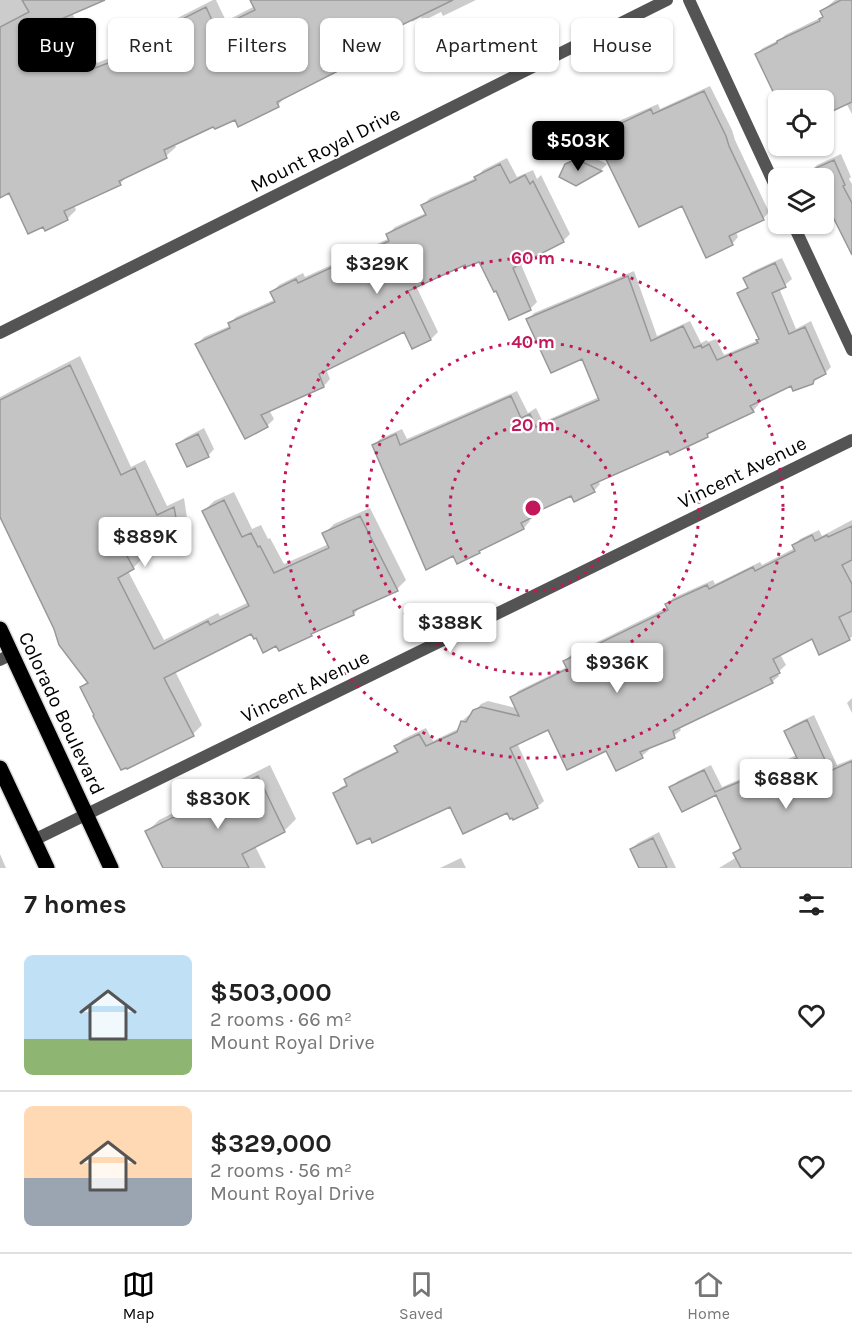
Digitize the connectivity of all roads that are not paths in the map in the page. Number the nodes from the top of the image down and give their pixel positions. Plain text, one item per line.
1 (667, 0) edge
2 (689, 0) edge
3 (768, 170) edge
4 (798, 234) edge
5 (0, 333) edge
6 (852, 350) edge
7 (852, 440) edge
8 (0, 629) edge
9 (6, 657) edge
10 (0, 768) edge
11 (87, 815) junction
12 (34, 840) junction
13 (47, 868) edge
14 (111, 868) edge

1 - 5 street, Mount Royal Drive
2 - 3 street
4 - 6 street
7 - 11 street, Vincent Avenue
8 - 9 main road, Colorado Boulevard
9 - 11 main road, Colorado Boulevard
10 - 12 main road
11 - 12 street, Vincent Avenue
11 - 14 main road, Colorado Boulevard
12 - 13 main road

